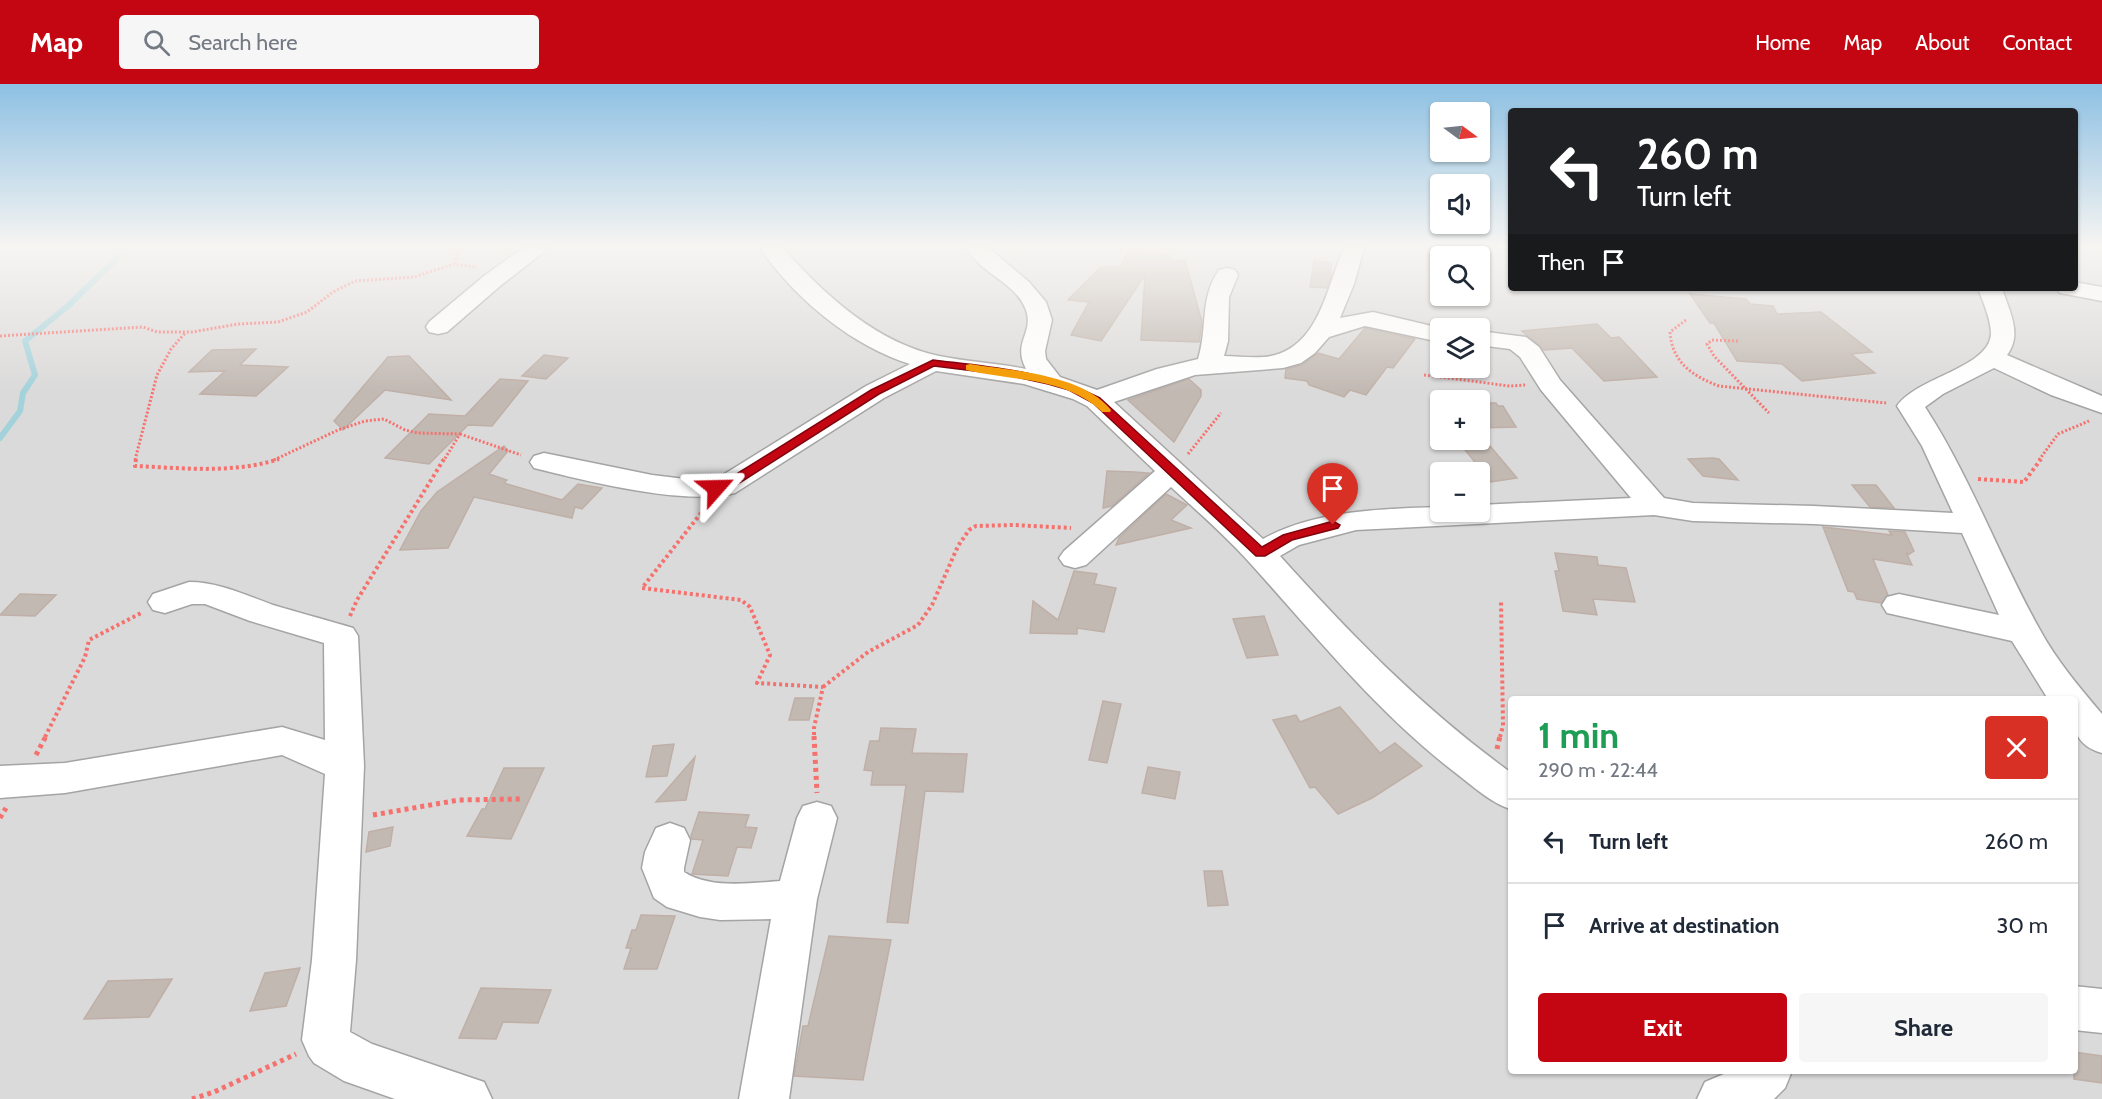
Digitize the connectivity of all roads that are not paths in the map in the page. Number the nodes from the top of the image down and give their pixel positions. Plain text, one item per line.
1 (475, 295) edge
2 (817, 295) edge
3 (1028, 295) edge
4 (1218, 295) edge
5 (1338, 295) edge
6 (1992, 295) edge
7 (438, 327) dead end
8 (1320, 332) junction
9 (1430, 332) edge
10 (1490, 339) edge
11 (1992, 358) junction
12 (933, 363) junction
13 (1209, 365) junction
14 (1050, 381) junction
15 (1096, 400) junction
16 (2097, 413) edge
17 (544, 462) road end
18 (1172, 471) junction
19 (1654, 506) junction
20 (1973, 524) junction
21 (1260, 554) junction
22 (1075, 558) dead end
23 (165, 602) road end
24 (1899, 605) dead end
25 (2024, 632) junction
26 (2066, 696) edge
27 (2078, 711) edge
28 (2102, 739) edge
29 (345, 766) junction
30 (11, 782) edge
31 (1499, 785) edge
32 (817, 818) road end
33 (670, 840) dead end
34 (796, 899) junction
35 (2078, 1008) edge
36 (2102, 1011) edge
37 (1765, 1074) edge
38 (467, 1099) edge
39 (764, 1099) edge
40 (1722, 1099) edge

1 - 7 street
2 - 12 street
3 - 14 street
4 - 13 street
5 - 8 street
6 - 11 street
8 - 9 street
8 - 13 street
10 - 19 street
11 - 16 street
11 - 20 street
12 - 14 street
12 - 17 street
13 - 15 street
14 - 15 street
15 - 18 street
18 - 21 street
18 - 22 street
19 - 20 street
19 - 21 street
20 - 25 street
21 - 31 street
23 - 29 street
24 - 25 street
25 - 26 street
27 - 28 street
29 - 30 street
29 - 38 street
32 - 34 street
33 - 34 street
34 - 39 street
35 - 36 street
37 - 40 street

